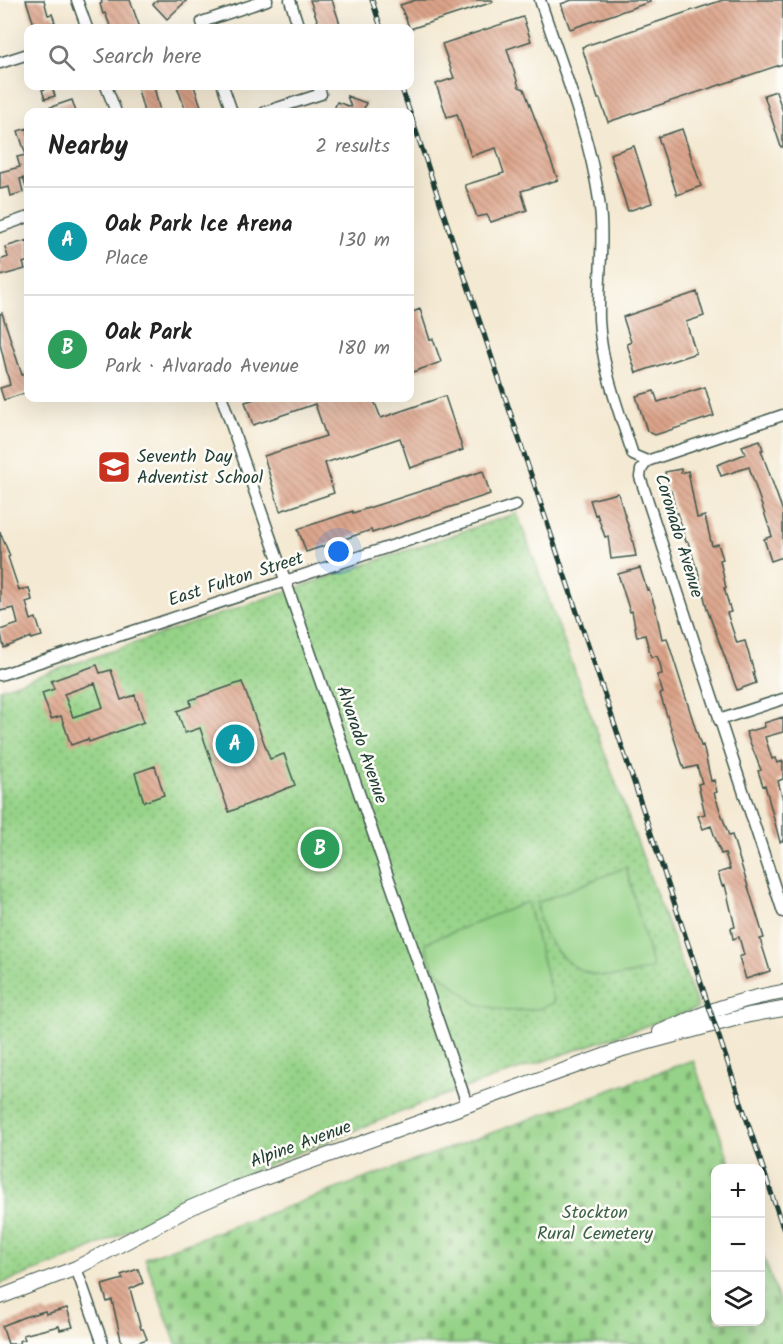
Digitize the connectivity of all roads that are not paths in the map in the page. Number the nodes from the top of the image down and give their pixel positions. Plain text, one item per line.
1 (77, 0) edge
2 (267, 0) edge
3 (290, 0) edge
4 (540, 0) edge
5 (86, 24) edge
6 (203, 24) edge
7 (298, 24) edge
8 (24, 55) edge
9 (0, 63) edge
10 (108, 90) edge
11 (224, 90) edge
12 (320, 90) edge
13 (114, 108) edge
14 (231, 108) edge
15 (275, 108) edge
16 (24, 218) edge
17 (0, 227) edge
18 (223, 402) edge
19 (782, 420) edge
20 (647, 461) junction
21 (516, 505) dead end
22 (285, 582) junction
23 (0, 675) edge
24 (783, 699) edge
25 (719, 720) junction
26 (783, 912) edge
27 (783, 992) edge
28 (783, 1009) edge
29 (623, 1049) junction
30 (467, 1104) junction
31 (76, 1268) junction
32 (0, 1297) edge
33 (103, 1344) edge

1 - 5 street
2 - 6 street
3 - 7 street
4 - 20 street, Coronado Avenue
8 - 9 street
10 - 13 street
11 - 14 street
12 - 15 street
16 - 17 street
18 - 22 street, Alvarado Avenue
19 - 20 street
20 - 25 street, Coronado Avenue
21 - 22 street, East Fulton Street
22 - 23 street, East Fulton Street
22 - 30 street, Alvarado Avenue
24 - 25 street
25 - 26 street, Coronado Avenue
27 - 29 street, Alpine Avenue
28 - 29 street, Alpine Avenue
29 - 30 street, Alpine Avenue
30 - 31 street, Alpine Avenue
31 - 32 street, Alpine Avenue
31 - 33 street

